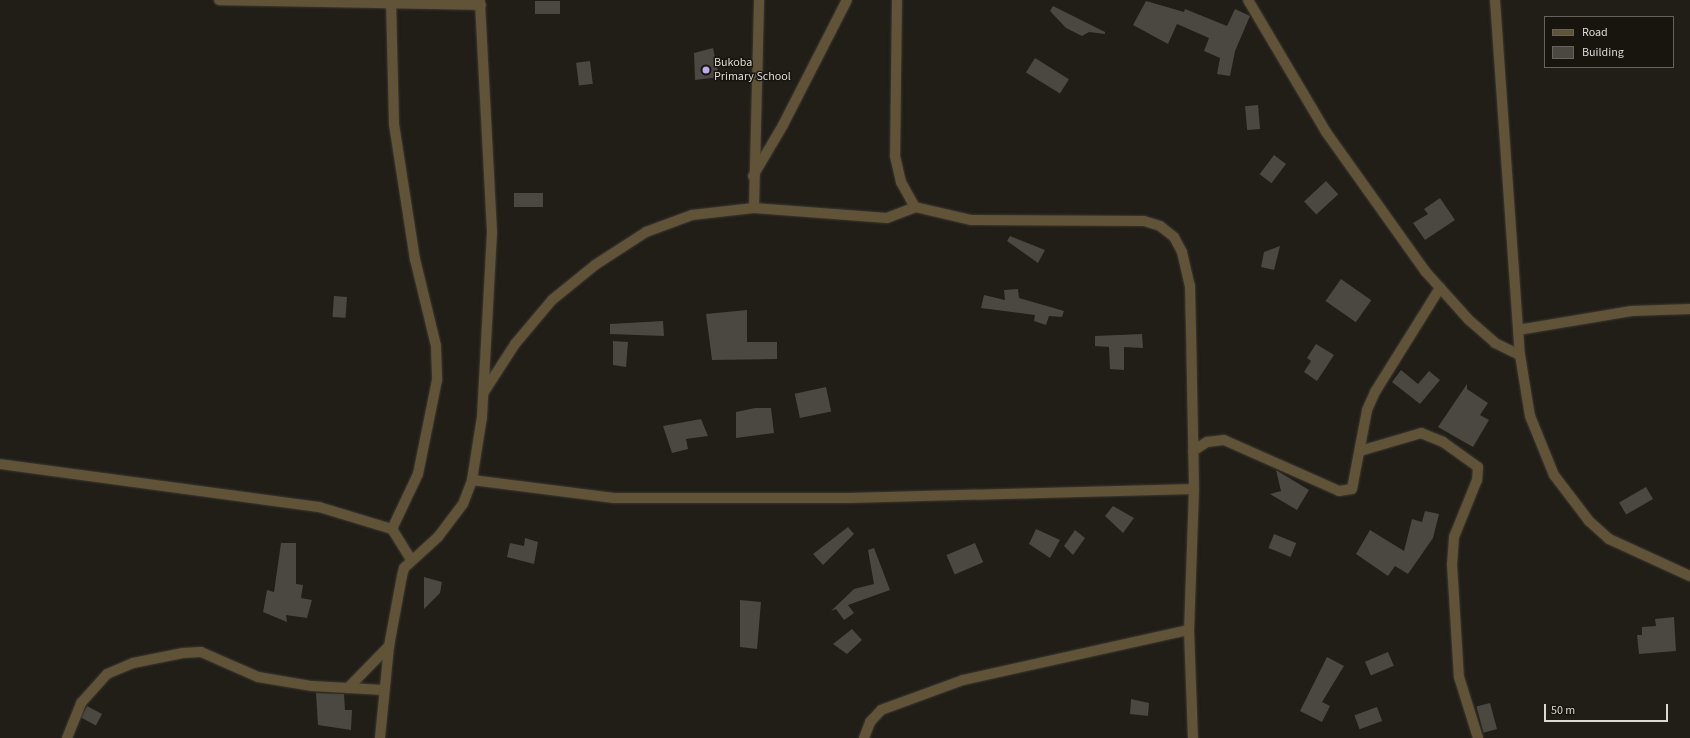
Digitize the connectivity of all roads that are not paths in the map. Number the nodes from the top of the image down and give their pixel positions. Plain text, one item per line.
1 (219, 0) edge
2 (758, 0) edge
3 (847, 0) edge
4 (896, 0) edge
5 (1248, 0) edge
6 (1495, 0) edge
7 (391, 1) edge
8 (480, 3) edge
9 (752, 177) junction
10 (915, 207) junction
11 (754, 208) junction
12 (1440, 288) junction
13 (1690, 309) edge
14 (1518, 330) junction
15 (1520, 355) junction
16 (484, 392) junction
17 (1193, 451) junction
18 (1360, 451) junction
19 (0, 464) edge
20 (472, 480) junction
21 (1194, 489) junction
22 (392, 529) junction
23 (411, 560) junction
24 (1690, 576) edge
25 (1190, 630) junction
26 (389, 646) junction
27 (348, 688) junction
28 (384, 690) junction
29 (68, 738) edge
30 (380, 738) edge
31 (864, 738) edge
32 (1193, 738) edge
33 (1478, 738) edge

1 - 7 street
2 - 9 street
3 - 9 street
4 - 10 street
5 - 12 street
6 - 14 street
7 - 8 street
7 - 22 street
8 - 16 street
9 - 11 street
10 - 11 street
10 - 17 street
11 - 16 street
12 - 15 street
12 - 18 street
13 - 14 street
14 - 15 street
15 - 24 street
16 - 20 street
17 - 18 street
17 - 21 street
18 - 33 street
19 - 22 street
20 - 21 street
20 - 23 street
21 - 25 street
22 - 23 street
23 - 26 street
25 - 31 street
25 - 32 street
26 - 27 street
26 - 28 street
27 - 28 street
27 - 29 street
28 - 30 street

